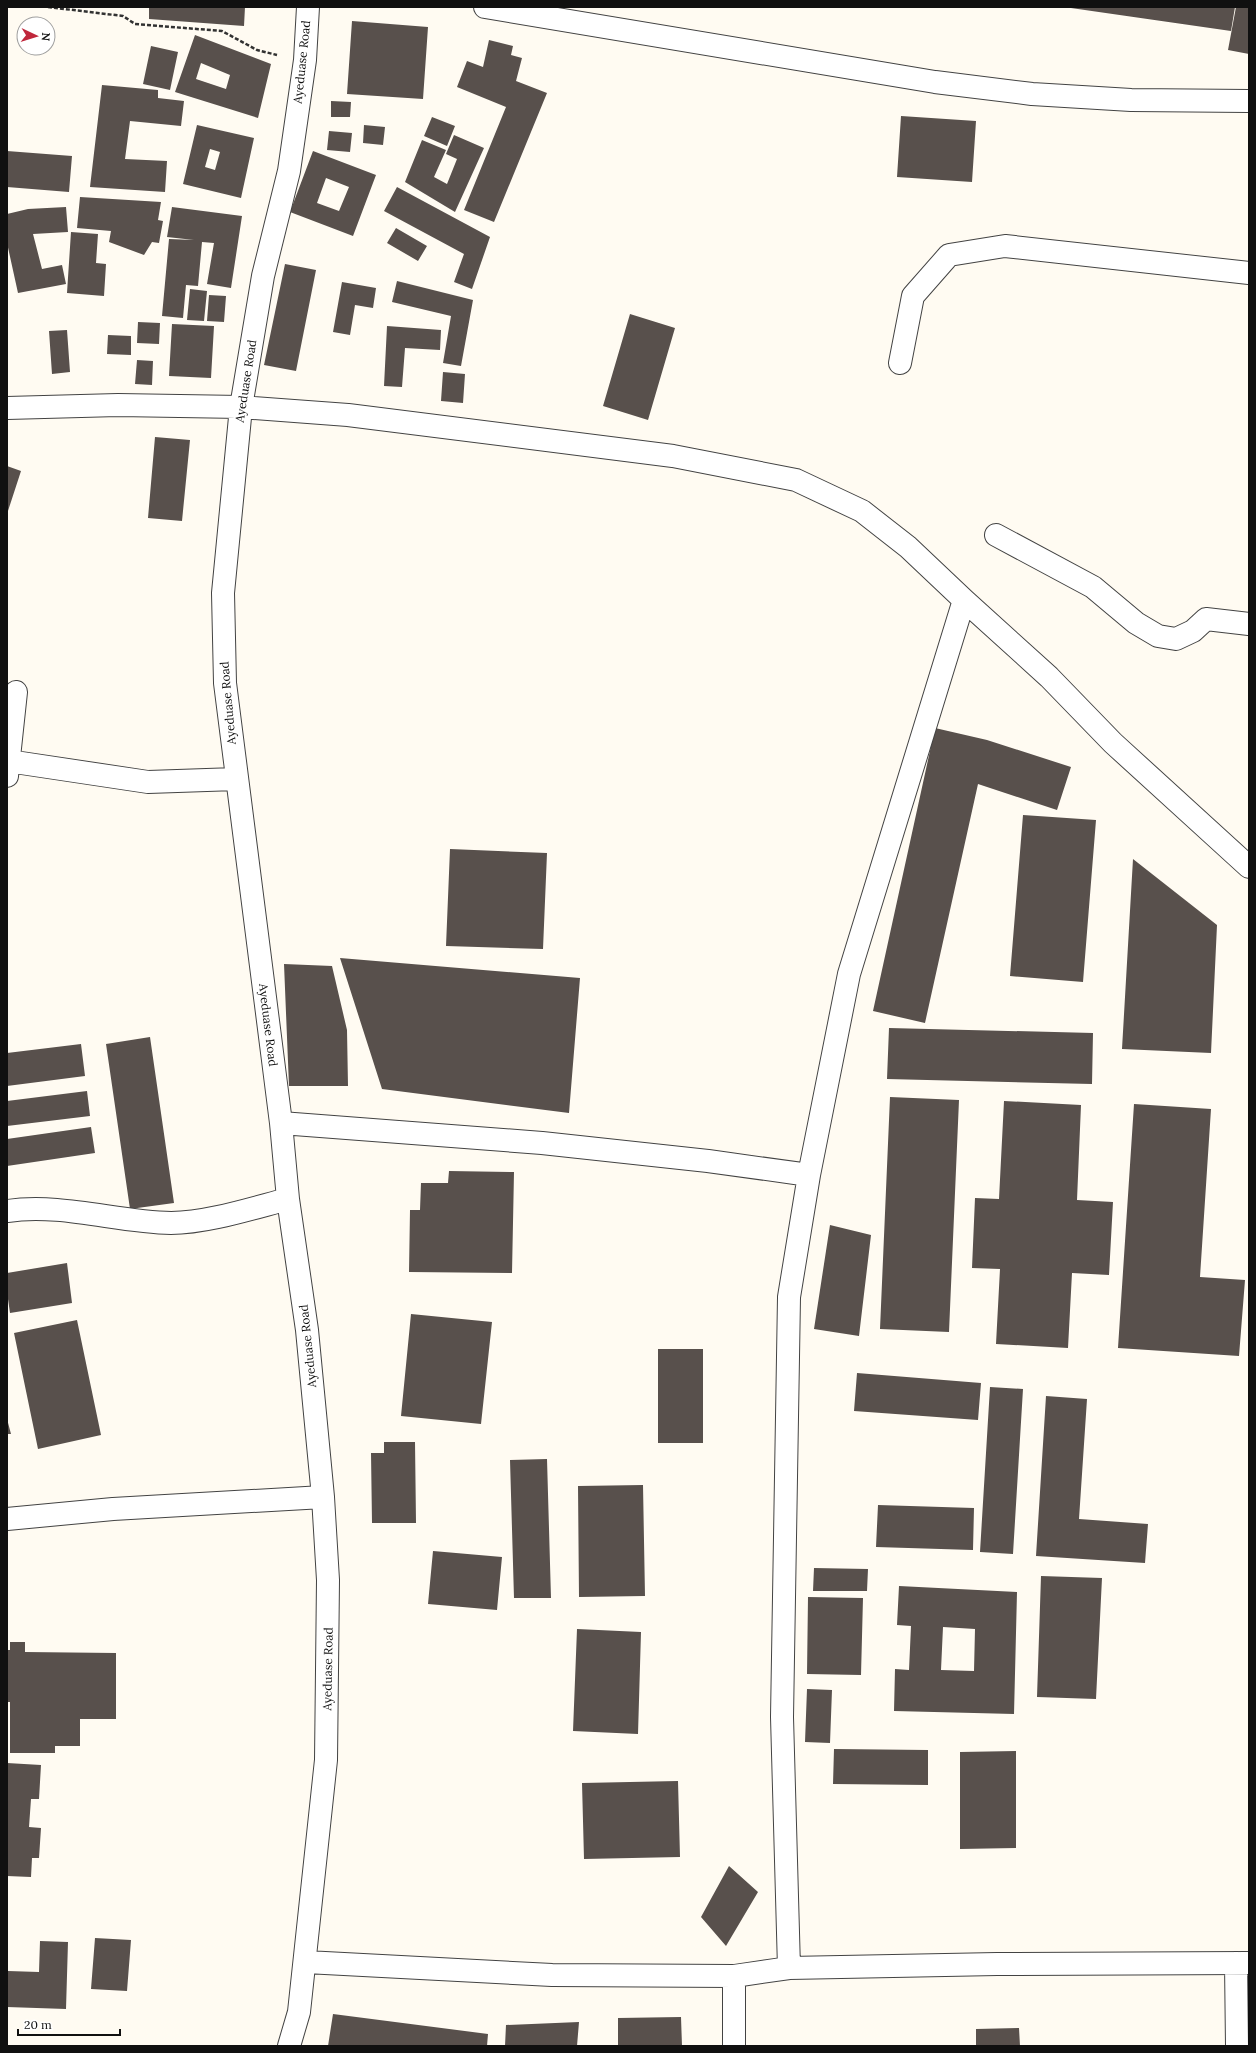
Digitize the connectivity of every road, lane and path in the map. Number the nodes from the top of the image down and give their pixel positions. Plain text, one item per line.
1 (48, 7) edge
2 (308, 7) edge
3 (485, 7) edge
4 (304, 60) junction
5 (1249, 101) edge
6 (1249, 273) edge
7 (900, 363) dead end
8 (241, 407) junction
9 (7, 408) edge
10 (996, 535) dead end
11 (964, 600) junction
12 (1249, 624) edge
13 (16, 692) dead end
14 (8, 768) edge
15 (236, 779) junction
16 (1249, 867) edge
17 (280, 1124) junction
18 (808, 1175) junction
19 (288, 1199) junction
20 (7, 1211) edge
21 (323, 1497) junction
22 (7, 1519) edge
23 (306, 1962) junction
24 (1243, 1963) edge
25 (789, 1968) junction
26 (734, 1976) junction
27 (289, 2046) edge
28 (734, 2046) edge
29 (1237, 2046) edge

1 - 4 path
2 - 4 street, Ayeduase Road
3 - 5 street
4 - 8 street, Ayeduase Road
6 - 7 street
8 - 9 street
8 - 11 street
8 - 15 street, Ayeduase Road
10 - 12 street
11 - 16 street
11 - 18 street
13 - 14 street
14 - 15 street
15 - 17 street, Ayeduase Road
17 - 18 street
17 - 19 street, Ayeduase Road
18 - 25 street
19 - 20 street
19 - 21 street, Ayeduase Road
21 - 22 street
21 - 23 street, Ayeduase Road
23 - 26 street
23 - 27 street, Ayeduase Road
24 - 25 street
24 - 29 street
25 - 26 street
26 - 28 street

